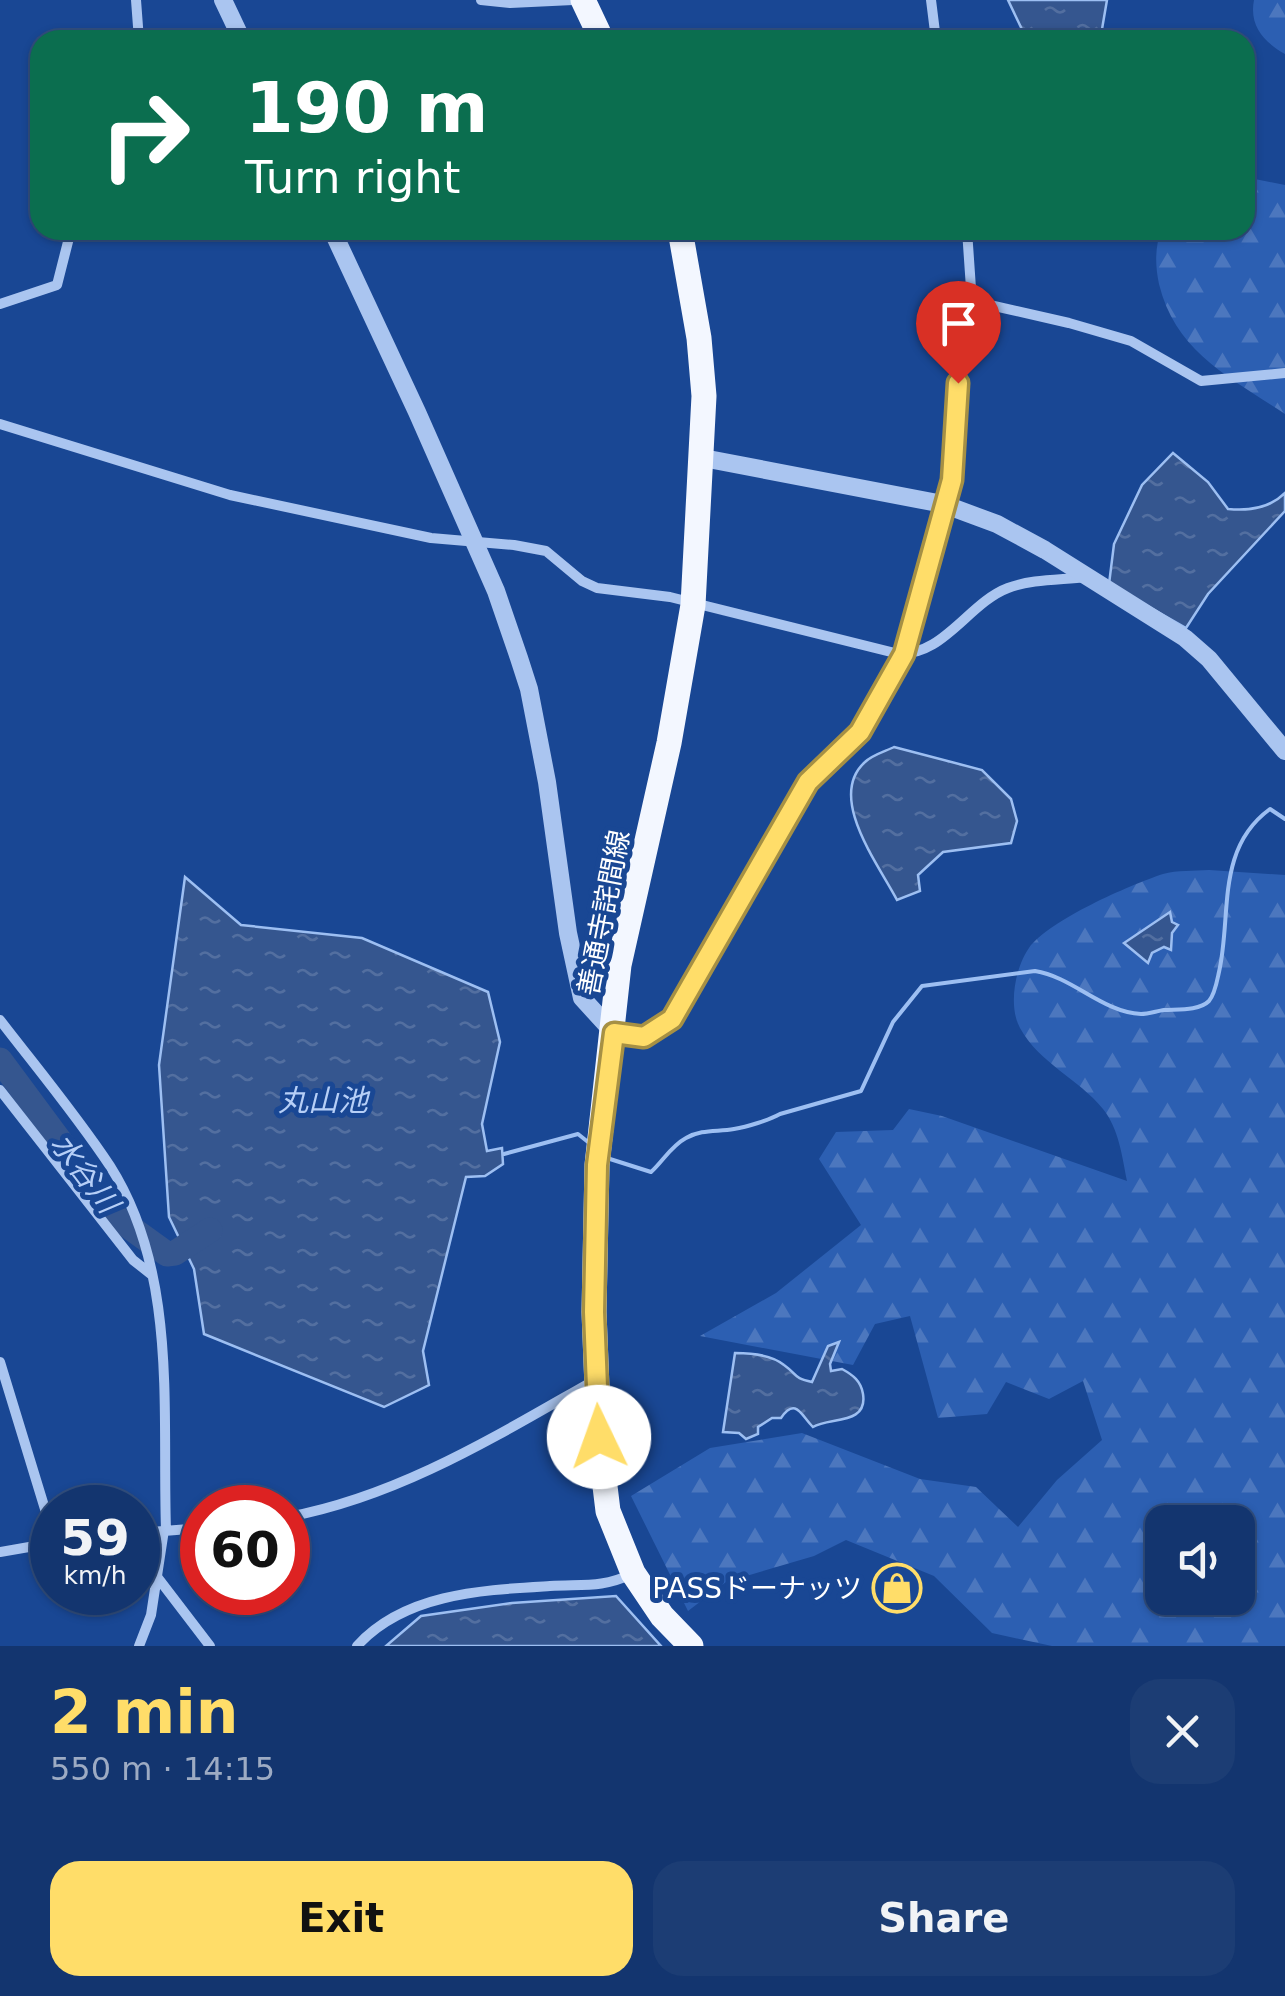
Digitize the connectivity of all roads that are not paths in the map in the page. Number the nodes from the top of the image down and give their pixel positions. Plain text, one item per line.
1 (136, 0) edge
2 (223, 0) edge
3 (480, 0) edge
4 (573, 0) edge
5 (583, 0) edge
6 (931, 0) edge
7 (139, 30) edge
8 (237, 30) edge
9 (597, 30) edge
10 (935, 30) edge
11 (68, 240) edge
12 (337, 240) edge
13 (682, 240) edge
14 (968, 240) edge
15 (972, 301) junction
16 (0, 304) edge
17 (1285, 373) edge
18 (0, 424) edge
19 (703, 458) junction
20 (943, 504) junction
21 (474, 543) junction
22 (1087, 577) junction
23 (692, 605) junction
24 (904, 654) junction
25 (1266, 727) junction
26 (1285, 736) edge
27 (1285, 751) edge
28 (0, 1020) edge
29 (614, 1033) junction
30 (0, 1090) edge
31 (152, 1275) junction
32 (0, 1362) edge
33 (596, 1380) junction
34 (38, 1485) edge
35 (310, 1512) edge
36 (180, 1529) edge
37 (165, 1530) junction
38 (160, 1531) edge
39 (30, 1547) edge
40 (0, 1552) edge
41 (160, 1564) edge
42 (633, 1573) junction
43 (160, 1581) edge
44 (151, 1615) edge
45 (139, 1646) edge
46 (210, 1646) edge
47 (358, 1646) edge
48 (691, 1646) edge

1 - 7 street
2 - 8 street
3 - 4 street
5 - 9 main road
6 - 10 street
11 - 16 street
12 - 21 street
13 - 19 main road, 善通寺詫間線
14 - 15 street
15 - 17 street
15 - 20 street
18 - 21 street
19 - 20 street
19 - 23 main road, 善通寺詫間線
20 - 22 street
20 - 24 street
21 - 23 street
21 - 29 street
22 - 24 street
22 - 25 street
23 - 24 street
23 - 29 main road, 善通寺詫間線
24 - 29 street
25 - 26 street
25 - 27 street
28 - 31 street
29 - 33 main road, 善通寺詫間線
30 - 31 street
31 - 37 street
32 - 34 street
33 - 35 street
33 - 42 main road, 善通寺詫間線
36 - 37 street
37 - 38 street
37 - 41 street
39 - 40 street
42 - 47 street
42 - 48 main road, 善通寺詫間線
43 - 46 street
44 - 45 street

